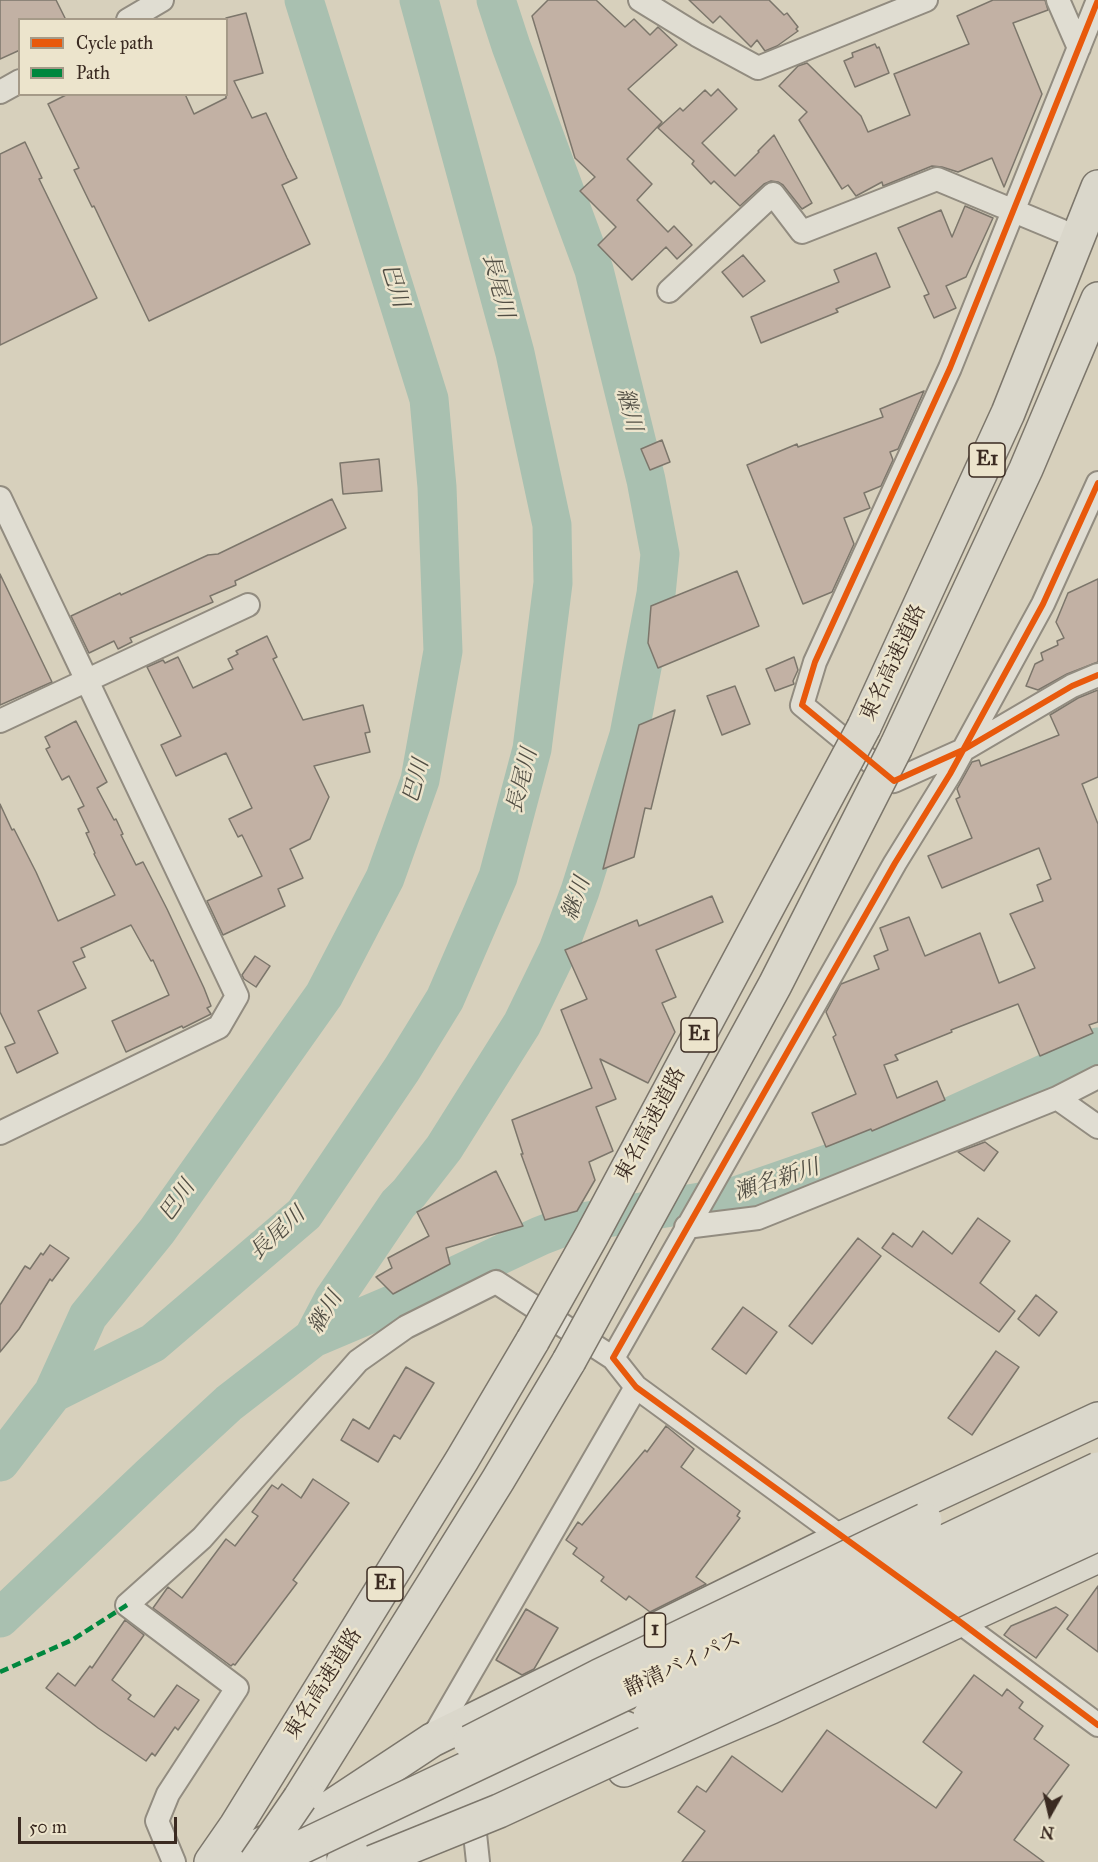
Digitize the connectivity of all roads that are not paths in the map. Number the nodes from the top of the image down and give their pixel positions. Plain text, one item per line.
1 (162, 0) edge
2 (640, 0) edge
3 (926, 0) edge
4 (1058, 0) edge
5 (1098, 0) edge
6 (131, 18) edge
7 (1079, 48) junction
8 (18, 82) edge
9 (0, 92) edge
10 (1098, 188) edge
11 (1014, 210) junction
12 (1062, 231) dead end
13 (669, 291) dead end
14 (1098, 299) edge
15 (1098, 483) edge
16 (0, 498) edge
17 (248, 605) dead end
18 (1098, 675) edge
19 (87, 679) junction
20 (0, 721) edge
21 (963, 750) junction
22 (1098, 1077) edge
23 (1057, 1098) junction
24 (1098, 1127) edge
25 (0, 1133) edge
26 (686, 1227) junction
27 (613, 1359) junction
28 (636, 1388) junction
29 (1098, 1419) edge
30 (1098, 1440) edge
31 (1098, 1469) edge
32 (1098, 1502) edge
33 (1098, 1534) edge
34 (842, 1538) junction
35 (1098, 1556) edge
36 (960, 1622) junction
37 (1098, 1725) edge
38 (432, 1740) junction
39 (305, 1809) junction
40 (476, 1848) edge
41 (174, 1862) edge
42 (211, 1862) edge
43 (225, 1862) edge
44 (250, 1862) edge
45 (256, 1862) edge
46 (270, 1862) edge
47 (316, 1862) edge
48 (343, 1862) edge
49 (373, 1862) edge
50 (403, 1862) edge

1 - 6 street
2 - 3 street
4 - 7 street
5 - 7 street
7 - 11 street
8 - 9 street
10 - 42 highway, 東名高速道路 / E1, bridge
11 - 12 street
11 - 13 street
11 - 21 street
14 - 39 highway, 東名高速道路 / E1, bridge
15 - 21 street
16 - 19 street
17 - 19 street
18 - 21 street
19 - 20 street
19 - 25 street
21 - 26 street
22 - 23 street
23 - 24 street
23 - 26 street
26 - 27 street
27 - 28 street
27 - 41 street
28 - 34 street
28 - 38 street
29 - 34 highway, 1
30 - 44 highway, 1, bridge
31 - 46 highway, 静清バイパス / 1, bridge
32 - 48 highway, 静清バイパス, bridge
33 - 49 highway, bridge
34 - 36 street
34 - 38 highway, 1
35 - 36 highway
36 - 37 street
36 - 40 highway
38 - 39 highway, 1
39 - 43 highway, 1
39 - 45 highway, 東名高速道路 / E1, bridge
39 - 47 street
40 - 50 highway

